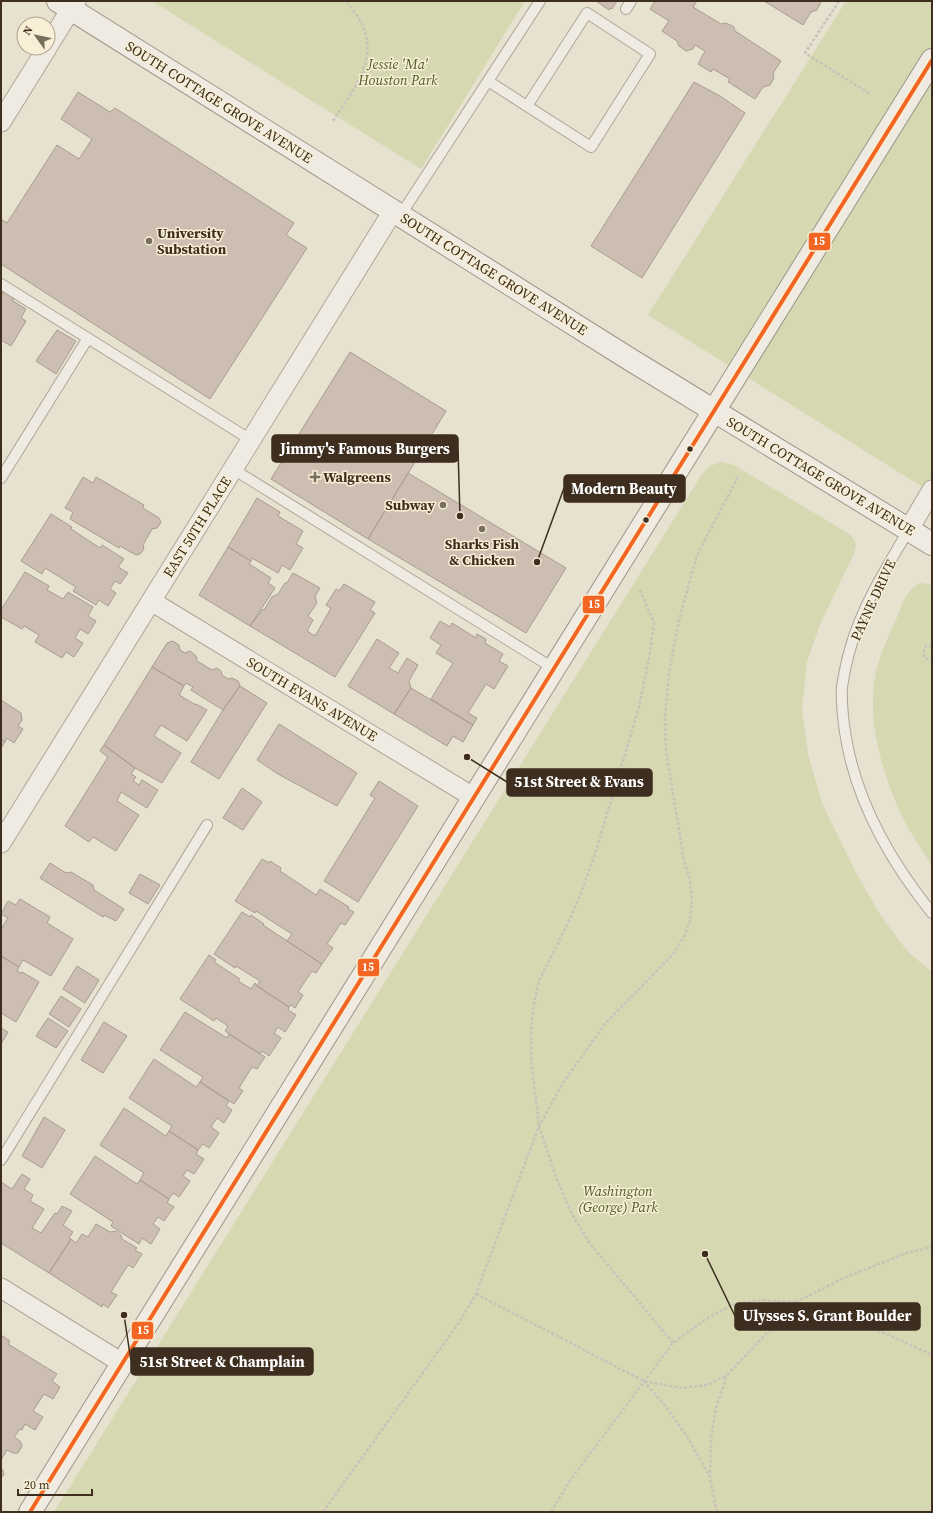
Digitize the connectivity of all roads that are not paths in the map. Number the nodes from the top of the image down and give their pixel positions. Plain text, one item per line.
1 (540, 1) edge
2 (68, 4) edge
3 (56, 29) edge
4 (41, 56) edge
5 (932, 60) edge
6 (488, 81) junction
7 (527, 106) junction
8 (1, 122) edge
9 (397, 214) junction
10 (1, 284) edge
11 (88, 338) junction
12 (713, 410) junction
13 (251, 440) junction
14 (233, 469) junction
15 (1, 478) edge
16 (932, 490) edge
17 (909, 530) junction
18 (932, 544) edge
19 (151, 601) junction
20 (553, 668) junction
21 (472, 798) junction
22 (207, 825) dead end
23 (1, 843) edge
24 (932, 913) edge
25 (1, 1160) edge
26 (1, 1288) edge
27 (122, 1363) junction
28 (30, 1512) edge

1 - 6 lane
2 - 3 street
2 - 9 main road, SOUTH COTTAGE GROVE AVENUE
4 - 8 street
5 - 12 main road
6 - 7 lane
6 - 9 lane
7 - 7 lane
9 - 12 main road, SOUTH COTTAGE GROVE AVENUE
9 - 13 street, EAST 50TH PLACE
10 - 11 lane
11 - 13 lane
11 - 15 lane
12 - 17 main road, SOUTH COTTAGE GROVE AVENUE
12 - 20 main road
13 - 14 street, EAST 50TH PLACE
14 - 19 street, EAST 50TH PLACE
14 - 20 lane
16 - 17 street, PAYNE DRIVE
17 - 18 main road, SOUTH COTTAGE GROVE AVENUE
17 - 24 lane, PAYNE DRIVE
19 - 21 street, SOUTH EVANS AVENUE
19 - 23 street, EAST 50TH PLACE
20 - 21 main road
21 - 27 main road
22 - 25 lane
26 - 27 street
27 - 28 main road

